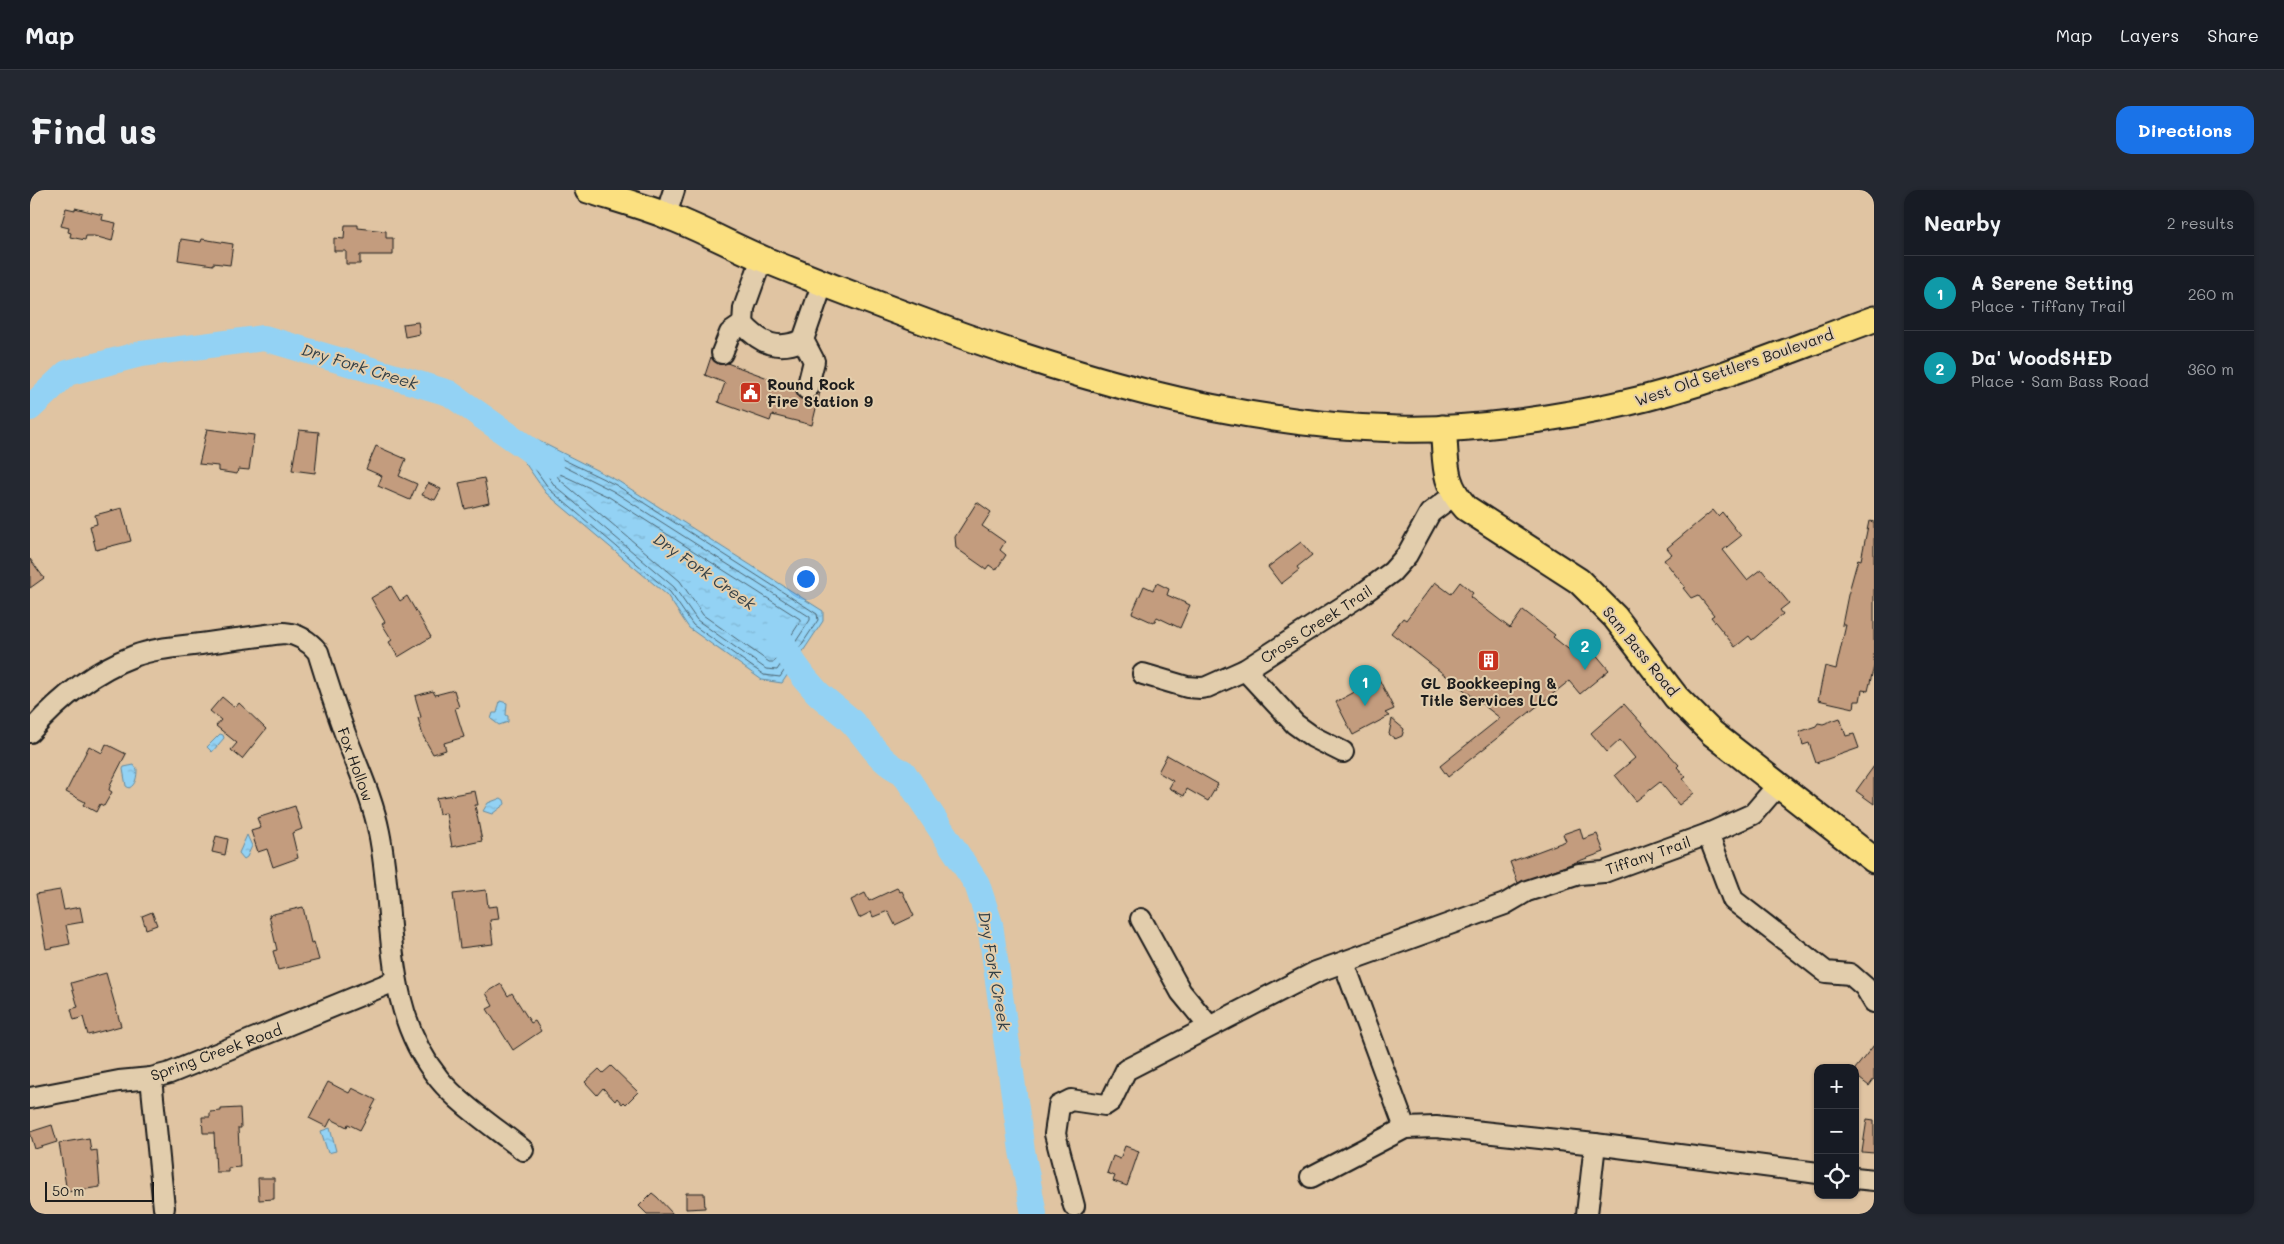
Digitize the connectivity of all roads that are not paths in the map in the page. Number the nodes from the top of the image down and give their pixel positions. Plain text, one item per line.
1 (588, 190) edge
2 (674, 190) edge
3 (636, 197) edge
4 (666, 215) junction
5 (762, 258) junction
6 (823, 282) junction
7 (1874, 319) edge
8 (743, 324) junction
9 (803, 340) junction
10 (722, 353) dead end
11 (807, 389) dead end
12 (1443, 428) junction
13 (1454, 495) junction
14 (1244, 670) junction
15 (1143, 674) dead end
16 (30, 732) edge
17 (1343, 752) dead end
18 (1778, 785) junction
19 (1708, 834) junction
20 (1874, 860) edge
21 (1142, 919) dead end
22 (1344, 964) junction
23 (395, 981) junction
24 (1874, 1002) edge
25 (1209, 1026) junction
26 (151, 1078) junction
27 (30, 1098) edge
28 (1404, 1128) junction
29 (1595, 1144) junction
30 (523, 1150) dead end
31 (1814, 1172) edge
32 (1311, 1177) dead end
33 (1859, 1178) edge
34 (1874, 1180) edge
35 (1074, 1206) dead end
36 (164, 1208) dead end
37 (1587, 1214) edge

1 - 3 main road, West Old Settlers Boulevard
2 - 4 street
3 - 4 main road, West Old Settlers Boulevard
4 - 5 main road, West Old Settlers Boulevard
5 - 6 main road, West Old Settlers Boulevard
5 - 8 street
6 - 9 street
6 - 12 main road, West Old Settlers Boulevard
7 - 12 main road, West Old Settlers Boulevard
8 - 9 street
8 - 10 street
9 - 11 street
12 - 13 main road, Sam Bass Road
13 - 14 street, Cross Creek Trail
13 - 18 main road, Sam Bass Road
14 - 15 street, Cross Creek Trail
14 - 17 street
16 - 23 street, Fox Hollow
18 - 19 street, Tiffany Trail
18 - 20 main road, Sam Bass Road
19 - 22 street, Tiffany Trail
19 - 24 street
21 - 25 street
22 - 25 street, Tiffany Trail
22 - 28 street
23 - 26 street, Spring Creek Road
23 - 30 street, Fox Hollow
25 - 35 street, Tiffany Trail
26 - 27 street, Spring Creek Road
26 - 36 street
28 - 29 street
28 - 32 street
29 - 31 street
29 - 37 street
33 - 34 street

